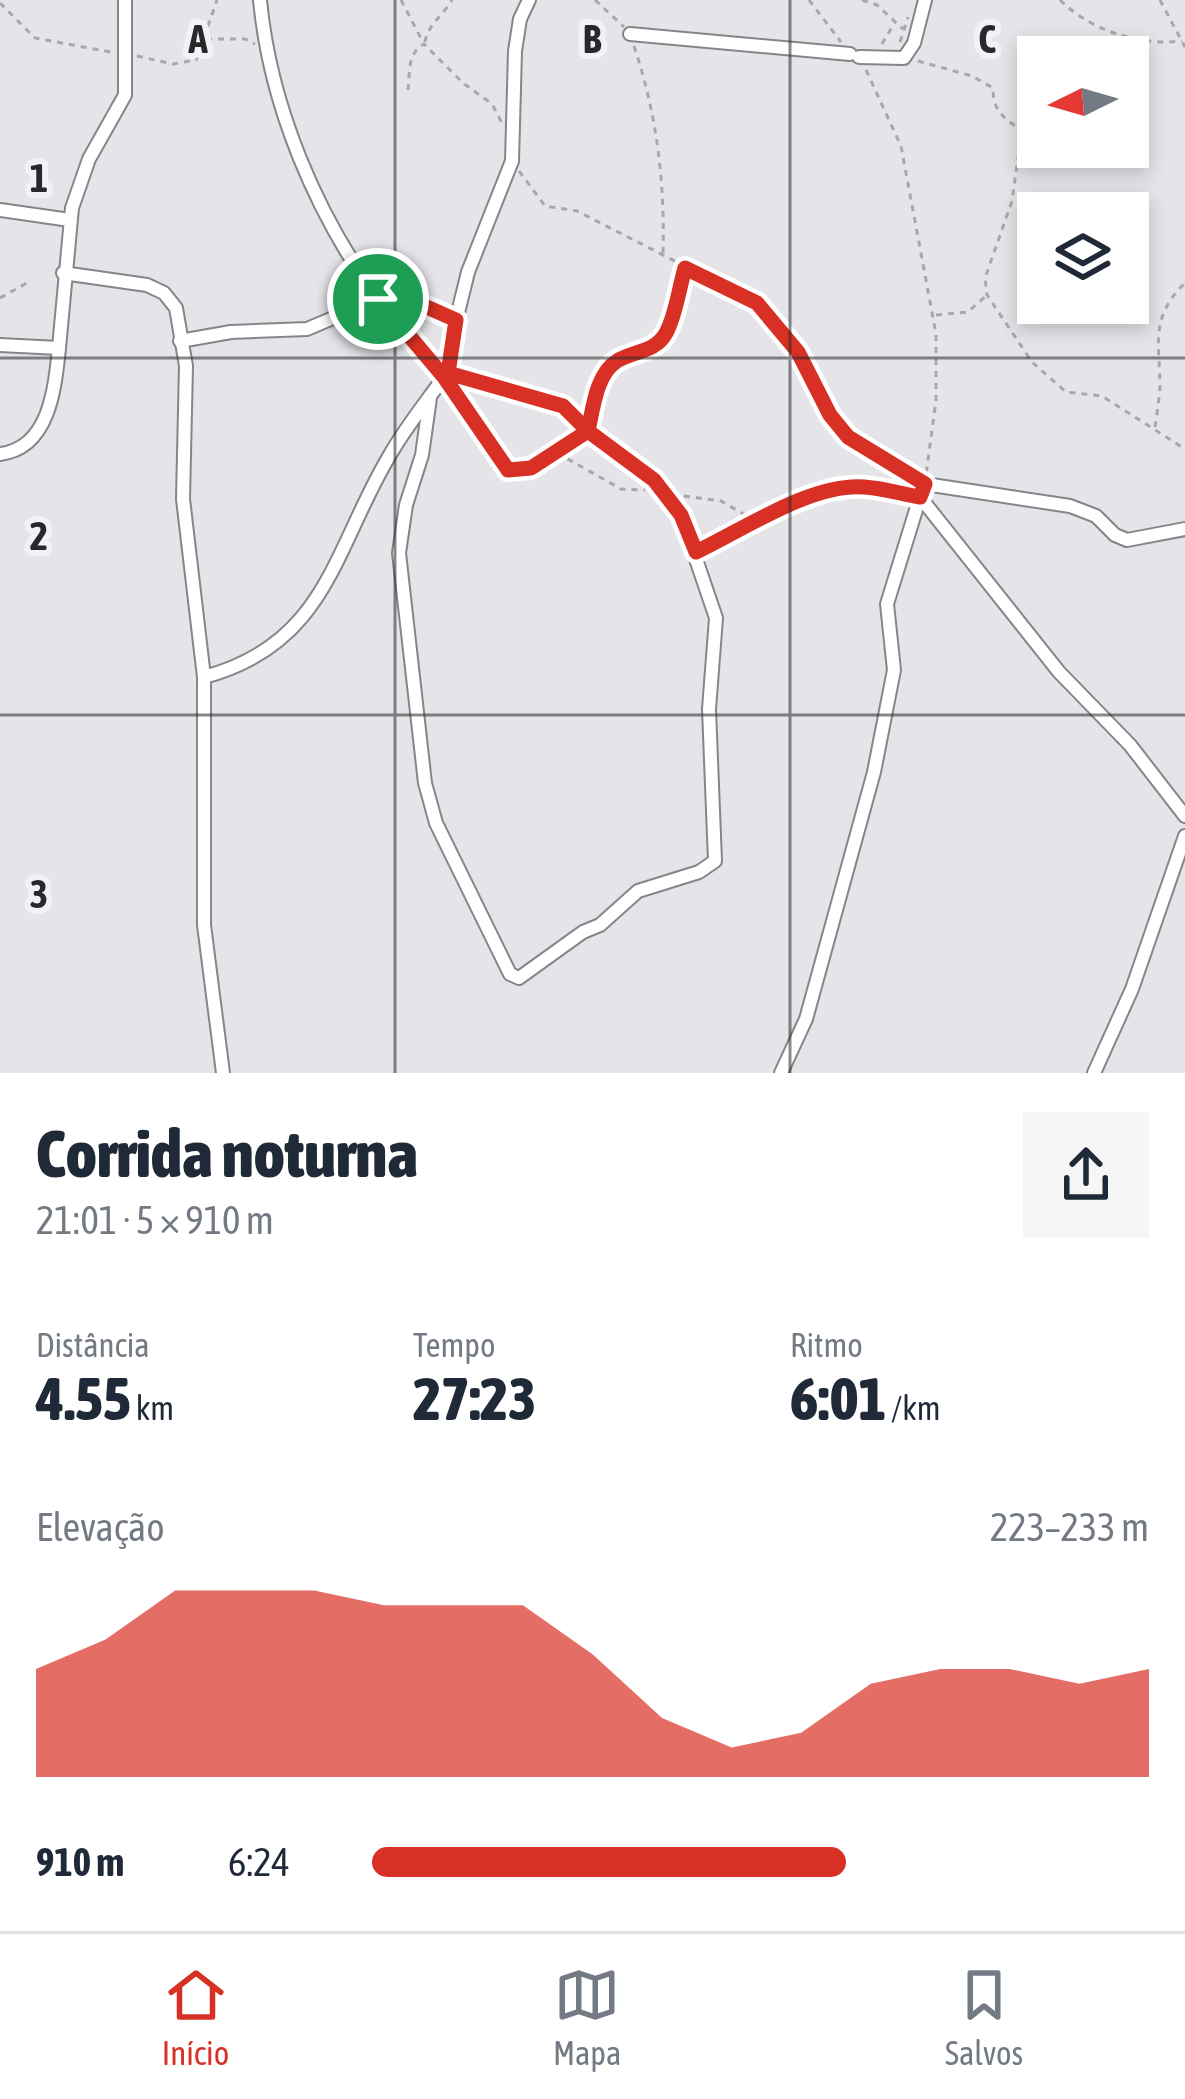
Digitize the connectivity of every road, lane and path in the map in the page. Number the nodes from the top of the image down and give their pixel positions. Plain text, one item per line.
1 (125, 0) edge
2 (217, 0) edge
3 (260, 0) edge
4 (401, 0) edge
5 (452, 0) edge
6 (530, 0) edge
7 (596, 0) edge
8 (809, 0) edge
9 (862, 0) edge
10 (925, 0) edge
11 (1060, 0) edge
12 (1163, 1) edge
13 (0, 3) edge
14 (908, 14) dead end
15 (895, 22) junction
16 (909, 32) junction
17 (630, 34) junction
18 (205, 39) junction
19 (424, 44) junction
20 (1184, 44) edge
21 (269, 46) junction
22 (125, 54) junction
23 (855, 55) junction
24 (876, 56) junction
25 (900, 58) junction
26 (408, 90) dead end
27 (503, 127) dead end
28 (512, 161) junction
29 (0, 210) edge
30 (70, 220) junction
31 (662, 256) junction
32 (685, 268) junction
33 (63, 273) junction
34 (27, 283) dead end
35 (1185, 284) edge
36 (987, 295) junction
37 (0, 298) edge
38 (378, 299) junction
39 (933, 315) junction
40 (456, 320) junction
41 (181, 341) junction
42 (0, 345) edge
43 (59, 348) junction
44 (446, 375) junction
45 (430, 398) junction
46 (1155, 429) junction
47 (588, 431) junction
48 (1185, 449) edge
49 (0, 454) edge
50 (922, 491) junction
51 (1185, 529) edge
52 (696, 552) junction
53 (204, 677) junction
54 (1185, 816) edge
55 (1185, 836) edge
56 (1097, 1072) edge
57 (223, 1073) edge
58 (781, 1073) edge

1 - 22 street
2 - 18 path
3 - 21 street
4 - 19 path
5 - 19 path
6 - 28 street
7 - 17 path
8 - 23 path
9 - 15 path
10 - 16 street
11 - 20 path
12 - 20 path
13 - 22 path
14 - 16 path
15 - 16 path
15 - 24 path
16 - 25 street
16 - 25 path
17 - 23 street
17 - 31 path
18 - 21 path
18 - 22 path
19 - 26 path
19 - 27 path
21 - 38 street
22 - 30 street
23 - 24 street
23 - 39 path
24 - 25 street
25 - 36 path
28 - 31 path
28 - 40 street
29 - 30 street
30 - 33 street
31 - 32 path
32 - 47 path
32 - 50 path
33 - 41 street
33 - 43 street
34 - 37 path
35 - 46 path
36 - 39 path
36 - 46 path
38 - 40 street
38 - 41 street
38 - 44 street
39 - 50 path
40 - 44 street
41 - 53 street
42 - 43 street
43 - 49 street
44 - 45 street
44 - 47 street
44 - 47 path
45 - 52 street
45 - 53 street
46 - 48 path
47 - 52 street
50 - 51 street
50 - 52 path
50 - 54 street
50 - 58 street
53 - 57 street
55 - 56 street

